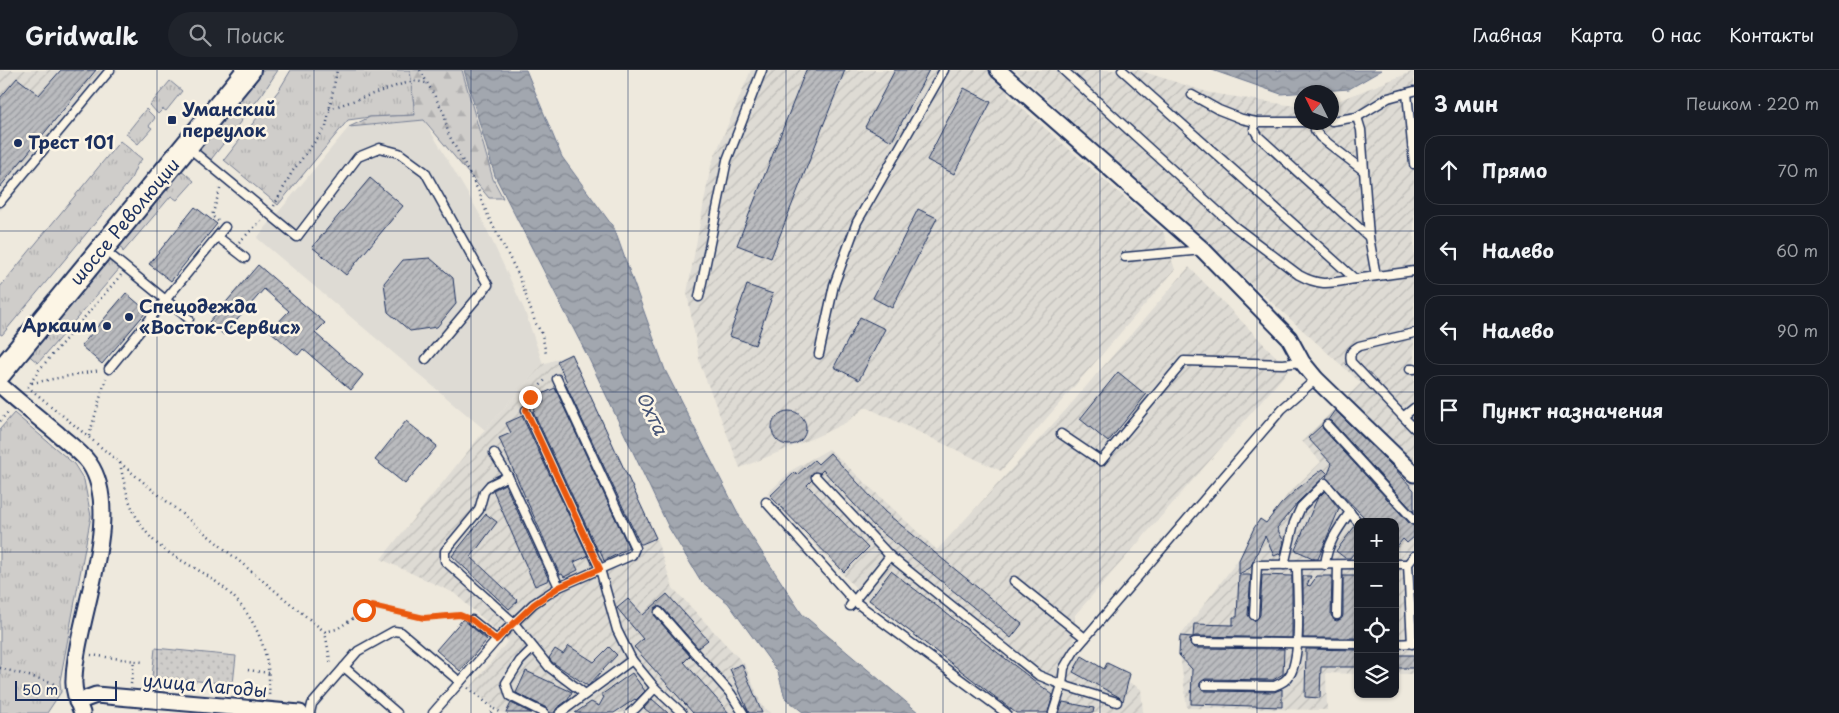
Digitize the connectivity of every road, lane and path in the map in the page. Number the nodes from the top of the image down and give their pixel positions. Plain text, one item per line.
1 (110, 70) edge
2 (233, 70) edge
3 (249, 70) edge
4 (337, 70) edge
5 (420, 70) edge
6 (762, 70) edge
7 (944, 70) edge
8 (998, 70) edge
9 (1063, 70) edge
10 (1122, 70) edge
11 (426, 83) junction
12 (1410, 92) edge
13 (1192, 95) dead end
14 (329, 109) junction
15 (1357, 117) junction
16 (1339, 120) edge
17 (1256, 122) junction
18 (1294, 123) edge
19 (1315, 130) edge
20 (187, 147) junction
21 (1414, 164) edge
22 (1364, 171) junction
23 (224, 177) junction
24 (0, 202) edge
25 (268, 213) junction
26 (225, 227) joint
27 (218, 237) junction
28 (1369, 237) junction
29 (232, 248) junction
30 (103, 249) junction
31 (1203, 250) junction
32 (1124, 257) dead end
33 (245, 258) dead end
34 (127, 268) junction
35 (1414, 272) edge
36 (1376, 276) junction
37 (1355, 279) junction
38 (699, 297) dead end
39 (166, 300) junction
40 (189, 319) dead end
41 (1414, 333) edge
42 (0, 349) edge
43 (546, 354) dead end
44 (819, 354) dead end
45 (426, 359) dead end
46 (1302, 362) junction
47 (109, 369) junction
48 (0, 373) edge
49 (557, 378) joint
50 (1316, 379) junction
51 (31, 383) junction
52 (0, 385) edge
53 (1414, 408) edge
54 (10, 410) dead end
55 (526, 410) joint
56 (1404, 416) junction
57 (0, 421) edge
58 (1327, 424) dead end
59 (1414, 428) edge
60 (1061, 434) dead end
61 (89, 436) junction
62 (494, 453) dead end
63 (120, 462) junction
64 (1414, 474) edge
65 (508, 476) junction
66 (816, 477) dead end
67 (766, 502) dead end
68 (1350, 512) junction
69 (1355, 518) edge
70 (1414, 520) edge
71 (890, 556) junction
72 (1414, 556) edge
73 (1326, 564) junction
74 (1338, 564) junction
75 (1354, 564) edge
76 (1399, 564) edge
77 (1408, 564) junction
78 (1284, 565) junction
79 (1297, 565) junction
80 (600, 569) junction
81 (1014, 581) dead end
82 (559, 587) junction
83 (852, 603) junction
84 (659, 612) dead end
85 (1254, 615) dead end
86 (1337, 615) dead end
87 (472, 620) joint
88 (513, 622) junction
89 (325, 632) junction
90 (1085, 638) junction
91 (496, 640) junction
92 (1195, 642) dead end
93 (1297, 644) junction
94 (1354, 644) edge
95 (1399, 644) edge
96 (1413, 644) edge
97 (533, 648) junction
98 (91, 654) dead end
99 (632, 660) junction
100 (134, 661) junction
101 (143, 662) dead end
102 (344, 667) junction
103 (0, 668) edge
104 (248, 670) dead end
105 (270, 673) junction
106 (334, 679) junction
107 (460, 682) junction
108 (1062, 685) junction
109 (1205, 685) dead end
110 (655, 688) junction
111 (585, 694) junction
112 (129, 698) junction
113 (1117, 702) dead end
114 (80, 708) edge
115 (494, 709) junction
116 (268, 710) junction
117 (636, 711) edge
118 (300, 713) edge
119 (310, 713) edge
120 (397, 713) edge
121 (433, 713) edge
122 (491, 713) edge
123 (502, 713) edge
124 (544, 713) edge
125 (560, 713) edge
126 (682, 713) edge
127 (743, 713) edge
128 (1006, 713) edge
129 (1053, 713) edge

1 - 24 lane
2 - 42 main road, шоссе Революции
3 - 20 main road, шоссе Революции
4 - 14 path
5 - 11 path
6 - 38 lane
7 - 44 lane
8 - 31 street
9 - 37 lane
10 - 37 lane
11 - 14 path
11 - 43 path
12 - 15 lane
12 - 21 lane
13 - 17 lane
14 - 25 path
15 - 16 lane
15 - 22 lane
17 - 18 lane
17 - 28 lane
19 - 22 lane
20 - 23 lane
20 - 30 main road, шоссе Революции
22 - 28 lane
23 - 25 lane
23 - 26 path
25 - 29 path
25 - 45 lane
26 - 27 lane
27 - 29 lane
27 - 39 lane
28 - 36 lane
29 - 33 lane
30 - 34 lane
30 - 48 main road, шоссе Революции
31 - 32 lane
31 - 46 street
34 - 39 lane
34 - 51 path
35 - 36 lane
36 - 37 lane
39 - 40 lane
39 - 47 lane
41 - 56 lane
46 - 50 street
46 - 60 lane
47 - 51 path
47 - 61 path
49 - 55 path
49 - 80 lane
50 - 64 street
50 - 90 lane
51 - 61 path
52 - 114 street
53 - 56 lane
54 - 57 path
55 - 80 lane
56 - 59 lane
58 - 70 lane
61 - 63 path
62 - 65 lane
63 - 89 path
63 - 105 path
65 - 82 lane
65 - 88 lane
66 - 71 lane
67 - 83 lane
68 - 69 lane
68 - 73 lane
68 - 78 lane
71 - 83 lane
71 - 108 lane
72 - 77 lane
73 - 74 lane
73 - 79 lane
74 - 75 lane
74 - 86 lane
76 - 77 lane
77 - 96 lane
78 - 79 lane
78 - 85 lane
79 - 93 lane
80 - 82 lane
80 - 99 lane
81 - 90 lane
82 - 88 lane
83 - 128 lane
84 - 127 lane
87 - 89 path
87 - 91 lane
88 - 91 lane
88 - 97 lane
89 - 106 path
90 - 108 lane
91 - 107 lane
92 - 93 lane
93 - 94 lane
93 - 109 lane
95 - 96 lane
97 - 111 lane
97 - 124 lane
98 - 100 path
99 - 110 lane
99 - 111 lane
100 - 101 path
100 - 112 path
102 - 106 lane
102 - 107 lane
102 - 120 lane
103 - 114 path
104 - 105 path
105 - 116 path
106 - 119 lane
107 - 115 path
107 - 121 lane
108 - 113 lane
108 - 129 lane
110 - 117 lane
110 - 126 lane
111 - 125 lane
112 - 114 street, улица Лагоды
112 - 116 street, улица Лагоды
115 - 122 path
115 - 123 path
116 - 118 street, улица Лагоды

